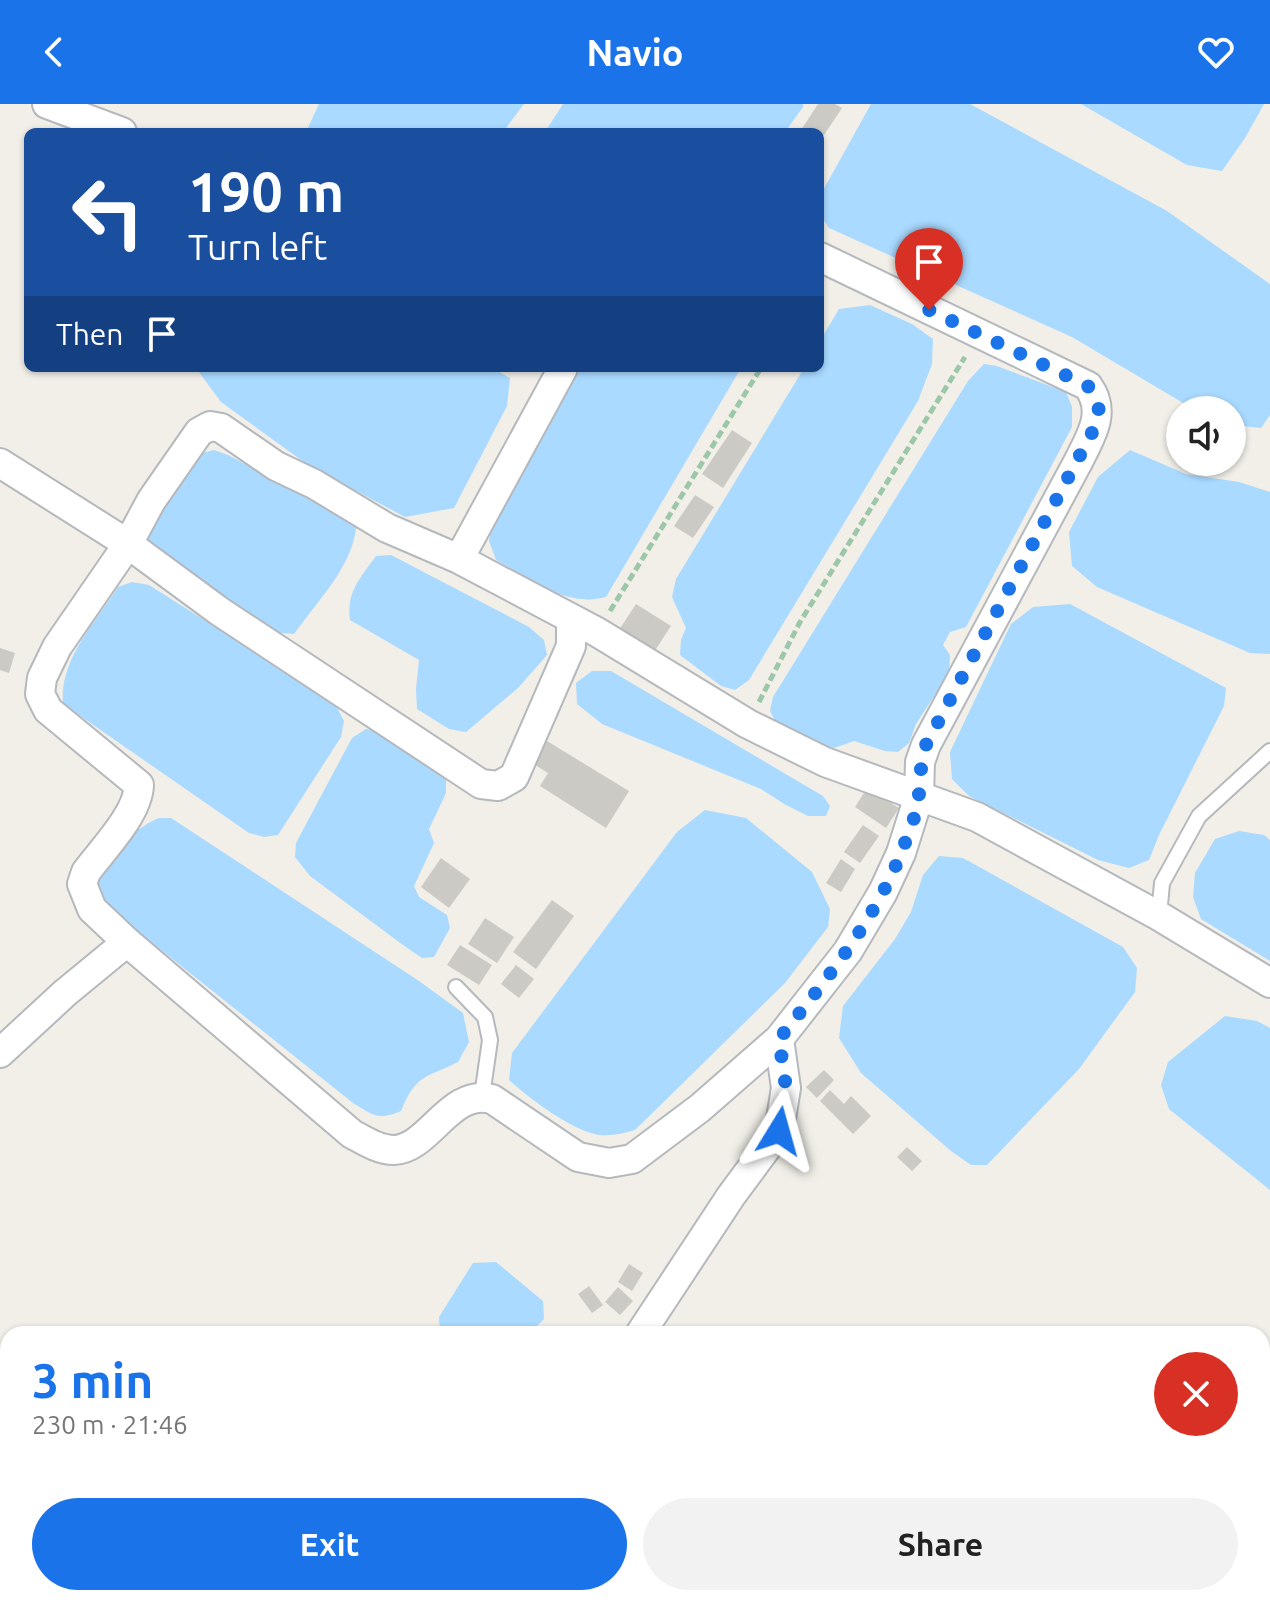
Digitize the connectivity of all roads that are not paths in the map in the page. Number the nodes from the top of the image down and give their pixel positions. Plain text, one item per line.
1 (47, 104) edge
2 (111, 128) edge
3 (824, 259) edge
4 (561, 372) edge
5 (0, 463) edge
6 (128, 544) junction
7 (459, 559) junction
8 (571, 620) junction
9 (1270, 751) edge
10 (919, 796) junction
11 (1159, 916) junction
12 (127, 942) junction
13 (1270, 983) edge
14 (456, 987) dead end
15 (779, 1039) junction
16 (0, 1053) edge
17 (482, 1096) junction
18 (645, 1326) edge

1 - 2 street
3 - 10 street
4 - 7 street
5 - 6 street
6 - 7 street
6 - 8 street
6 - 12 street
7 - 8 street
8 - 10 street
9 - 11 lane
10 - 11 street
10 - 15 street
11 - 13 street
12 - 16 street
12 - 17 street
14 - 17 lane
15 - 17 street
15 - 18 street

